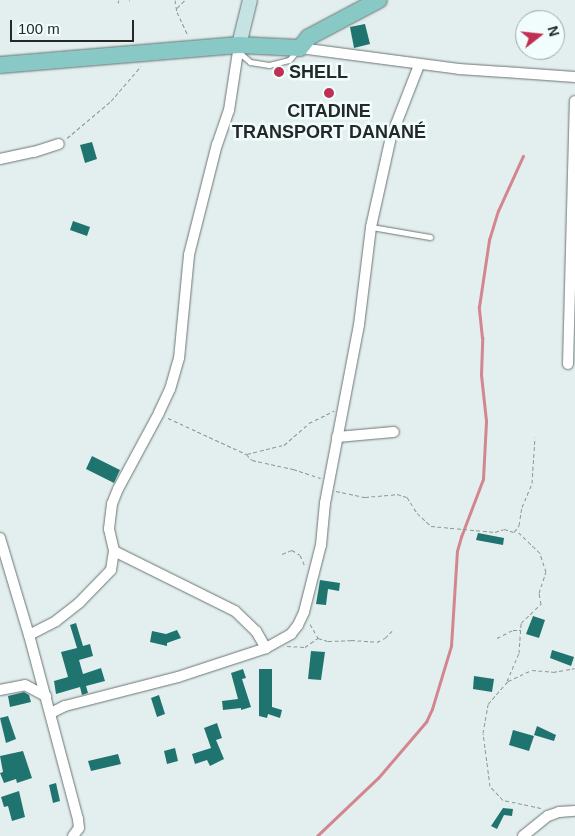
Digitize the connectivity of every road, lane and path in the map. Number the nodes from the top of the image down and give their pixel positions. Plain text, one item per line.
1 (119, 0) edge
2 (175, 0) edge
3 (185, 0) edge
4 (250, 0) edge
5 (379, 0) edge
6 (118, 3) dead end
7 (176, 8) junction
8 (239, 45) junction
9 (300, 48) junction
10 (194, 50) junction
11 (152, 54) junction
12 (0, 65) edge
13 (419, 65) junction
14 (575, 77) edge
15 (575, 101) edge
16 (59, 144) joint
17 (0, 158) edge
18 (572, 225) edge
19 (371, 227) junction
20 (430, 237) dead end
21 (568, 364) dead end
22 (342, 407) junction
23 (159, 413) junction
24 (394, 432) dead end
25 (337, 437) junction
26 (535, 437) dead end
27 (246, 454) junction
28 (329, 485) junction
29 (516, 529) junction
30 (0, 538) edge
31 (114, 551) junction
32 (282, 554) dead end
33 (312, 577) junction
34 (304, 612) junction
35 (392, 631) dead end
36 (521, 631) junction
37 (29, 634) junction
38 (318, 638) junction
39 (496, 638) dead end
40 (277, 644) junction
41 (266, 648) junction
42 (575, 668) edge
43 (506, 683) junction
44 (0, 690) edge
45 (46, 696) junction
46 (51, 713) junction
47 (575, 811) edge
48 (554, 814) junction
49 (73, 836) edge
50 (523, 836) edge

1 - 6 path
2 - 7 path
3 - 7 path
4 - 8 street
5 - 9 main road
7 - 10 path
8 - 9 main road
8 - 10 main road
8 - 23 street
9 - 13 street
10 - 11 main road
11 - 12 main road
11 - 16 path
13 - 14 street
13 - 19 street
15 - 18 street
16 - 17 street
18 - 21 street
19 - 20 lane
19 - 22 street
22 - 25 street
22 - 27 path
23 - 27 path
23 - 31 street
24 - 25 street
25 - 28 street
26 - 29 path
27 - 28 path
28 - 29 path
28 - 33 street
29 - 36 path
30 - 37 street
31 - 37 street
31 - 41 street
32 - 33 path
33 - 34 street
34 - 38 path
34 - 40 street
35 - 38 path
36 - 39 path
36 - 43 path
37 - 45 street
38 - 40 path
40 - 41 street
41 - 46 street
42 - 43 path
43 - 48 path
44 - 45 street
45 - 46 street
46 - 49 street
47 - 48 street
48 - 50 street

